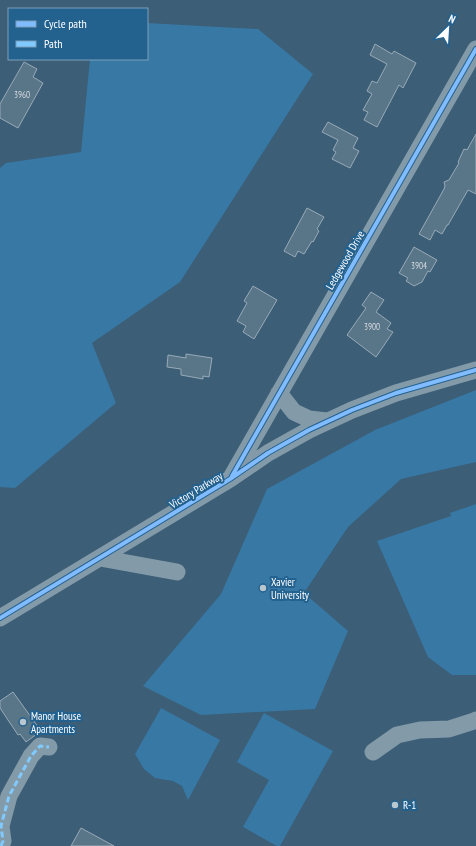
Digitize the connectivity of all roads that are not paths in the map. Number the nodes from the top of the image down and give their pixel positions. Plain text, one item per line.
1 (476, 49) edge
2 (476, 370) edge
3 (279, 393) junction
4 (327, 421) junction
5 (230, 479) junction
6 (100, 558) junction
7 (177, 572) dead end
8 (0, 618) edge
9 (476, 720) edge
10 (49, 747) dead end
11 (373, 752) dead end
12 (1, 846) edge

1 - 3 street, Ledgewood Drive
2 - 4 street, Victory Parkway
3 - 4 street
3 - 5 street, Ledgewood Drive
4 - 5 street, Victory Parkway
5 - 6 street, Victory Parkway
6 - 7 street
6 - 8 street, Victory Parkway
9 - 11 street
10 - 12 street

